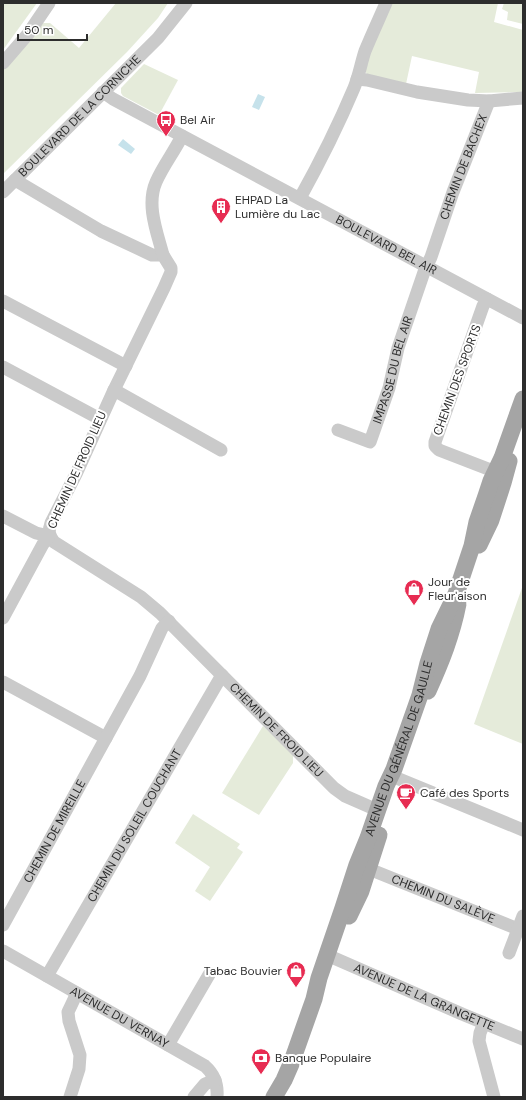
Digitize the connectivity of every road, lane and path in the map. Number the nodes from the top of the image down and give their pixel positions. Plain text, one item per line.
1 (49, 3) edge
2 (186, 3) edge
3 (386, 3) edge
4 (3, 63) edge
5 (357, 79) junction
6 (103, 92) junction
7 (523, 98) edge
8 (489, 101) junction
9 (182, 136) junction
10 (15, 180) junction
11 (3, 192) edge
12 (300, 198) junction
13 (163, 255) junction
14 (427, 266) junction
15 (487, 299) junction
16 (3, 301) edge
17 (523, 318) edge
18 (126, 366) junction
19 (3, 367) edge
20 (114, 390) junction
21 (523, 399) edge
22 (100, 419) junction
23 (523, 420) edge
24 (338, 430) dead end
25 (221, 450) dead end
26 (496, 472) junction
27 (493, 493) junction
28 (3, 516) edge
29 (49, 536) junction
30 (3, 618) edge
31 (168, 621) junction
32 (437, 656) junction
33 (222, 675) junction
34 (3, 682) edge
35 (106, 738) junction
36 (399, 778) junction
37 (382, 811) junction
38 (523, 830) edge
39 (363, 867) junction
40 (523, 916) edge
41 (3, 925) edge
42 (518, 929) junction
43 (3, 951) edge
44 (509, 953) dead end
45 (330, 956) junction
46 (210, 973) dead end
47 (47, 976) junction
48 (77, 994) junction
49 (484, 1023) junction
50 (523, 1039) edge
51 (168, 1045) junction
52 (215, 1080) junction
53 (70, 1097) edge
54 (194, 1097) edge
55 (217, 1097) edge
56 (274, 1097) edge
57 (283, 1097) edge
58 (494, 1097) edge

1 - 4 street
2 - 6 street, BOULEVARD DE LA CORNICHE
3 - 5 street
5 - 8 street
5 - 12 street
6 - 9 street, BOULEVARD BEL AIR
6 - 10 street, BOULEVARD DE LA CORNICHE
7 - 8 street, CHEMIN DE BACHEX
8 - 14 street, CHEMIN DE BACHEX
9 - 12 street, BOULEVARD BEL AIR
9 - 13 street
10 - 11 street, BOULEVARD DE LA CORNICHE
10 - 13 street
12 - 14 street, BOULEVARD BEL AIR
13 - 18 street, CHEMIN DE FROID LIEU
14 - 15 street, BOULEVARD BEL AIR
14 - 24 street, IMPASSE DU BEL AIR
15 - 17 street, BOULEVARD BEL AIR
15 - 26 street, CHEMIN DES SPORTS
16 - 18 street
18 - 20 street, CHEMIN DE FROID LIEU
19 - 22 street
20 - 22 street, CHEMIN DE FROID LIEU
20 - 25 street
21 - 26 main road, AVENUE DU GÉNÉRAL DE GAULLE
22 - 29 street, CHEMIN DE FROID LIEU
23 - 27 main road, AVENUE DU GÉNÉRAL DE GAULLE
26 - 27 main road, AVENUE DU GÉNÉRAL DE GAULLE
27 - 32 main road, AVENUE DU GÉNÉRAL DE GAULLE
28 - 29 street
29 - 30 street
29 - 31 street, CHEMIN DE FROID LIEU
31 - 33 street, CHEMIN DE FROID LIEU
31 - 35 street, CHEMIN DE MIREILLE
32 - 36 main road, AVENUE DU GÉNÉRAL DE GAULLE
32 - 37 main road, AVENUE DU GÉNÉRAL DE GAULLE
33 - 37 street, CHEMIN DE FROID LIEU
33 - 47 street, CHEMIN DU SOLEIL COUCHANT
34 - 35 street
35 - 41 street, CHEMIN DE MIREILLE
36 - 37 main road, AVENUE DU GÉNÉRAL DE GAULLE
36 - 38 street
37 - 39 main road, AVENUE DU GÉNÉRAL DE GAULLE
39 - 42 street, CHEMIN DU SALÈVE
39 - 45 main road, AVENUE DU GÉNÉRAL DE GAULLE
40 - 42 street
42 - 44 street
43 - 47 street, AVENUE DU VERNAY
45 - 49 street, AVENUE DE LA GRANGETTE
45 - 56 main road, AVENUE DU GÉNÉRAL DE GAULLE
45 - 57 main road, AVENUE DU GÉNÉRAL DE GAULLE
46 - 51 street
47 - 48 street, AVENUE DU VERNAY
48 - 51 street, AVENUE DU VERNAY
48 - 53 street
49 - 50 street, AVENUE DE LA GRANGETTE
49 - 58 street
51 - 52 street, AVENUE DU VERNAY
52 - 54 street
52 - 55 street

